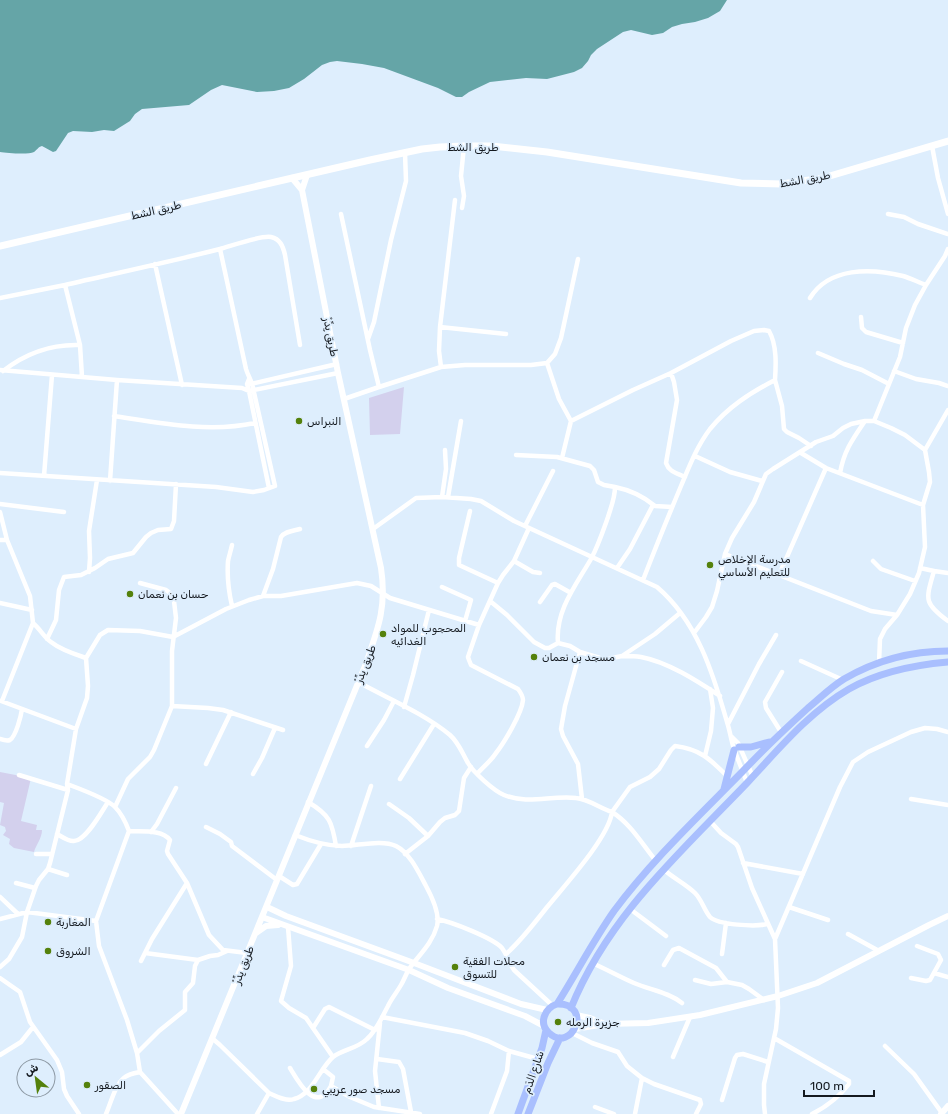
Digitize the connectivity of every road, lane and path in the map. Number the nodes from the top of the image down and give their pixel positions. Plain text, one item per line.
1 (948, 141) edge
2 (464, 146) junction
3 (932, 146) junction
4 (405, 153) junction
5 (307, 175) junction
6 (292, 178) junction
7 (302, 190) junction
8 (455, 200) dead end
9 (462, 208) dead end
10 (341, 214) dead end
11 (888, 214) dead end
12 (948, 214) edge
13 (948, 234) edge
14 (0, 246) edge
15 (220, 249) junction
16 (948, 249) edge
17 (578, 259) dead end
18 (155, 264) junction
19 (65, 285) junction
20 (926, 285) junction
21 (0, 298) edge
22 (810, 298) dead end
23 (861, 317) dead end
24 (440, 327) junction
25 (506, 334) dead end
26 (368, 339) junction
27 (904, 343) junction
28 (80, 345) junction
29 (300, 345) dead end
30 (818, 353) dead end
31 (547, 363) junction
32 (337, 364) junction
33 (441, 367) junction
34 (2, 370) edge
35 (894, 371) junction
36 (338, 373) junction
37 (671, 373) junction
38 (52, 375) junction
39 (82, 377) junction
40 (117, 380) junction
41 (775, 380) junction
42 (249, 382) junction
43 (889, 384) junction
44 (182, 385) junction
45 (379, 386) junction
46 (948, 386) edge
47 (242, 388) junction
48 (251, 390) junction
49 (344, 399) junction
50 (948, 410) edge
51 (114, 416) junction
52 (461, 421) dead end
53 (571, 421) junction
54 (865, 421) junction
55 (874, 422) junction
56 (255, 423) junction
57 (811, 446) junction
58 (445, 450) dead end
59 (925, 450) junction
60 (801, 452) junction
61 (516, 456) dead end
62 (695, 456) junction
63 (562, 458) junction
64 (826, 468) junction
65 (553, 471) dead end
66 (0, 473) edge
67 (840, 473) junction
68 (44, 476) junction
69 (685, 477) junction
70 (97, 480) junction
71 (110, 480) junction
72 (762, 481) junction
73 (176, 484) junction
74 (615, 487) junction
75 (269, 488) junction
76 (442, 496) junction
77 (448, 497) junction
78 (0, 504) edge
79 (653, 505) junction
80 (923, 506) junction
81 (672, 507) junction
82 (470, 511) dead end
83 (0, 512) edge
84 (64, 512) dead end
85 (527, 527) junction
86 (300, 529) dead end
87 (373, 529) junction
88 (0, 540) edge
89 (6, 540) junction
90 (232, 545) dead end
91 (725, 554) junction
92 (591, 558) junction
93 (514, 561) junction
94 (873, 561) dead end
95 (617, 568) junction
96 (920, 568) junction
97 (934, 571) junction
98 (89, 572) junction
99 (540, 573) dead end
100 (948, 573) edge
101 (779, 575) junction
102 (643, 580) junction
103 (915, 581) junction
104 (140, 583) dead end
105 (498, 583) junction
106 (442, 587) dead end
107 (571, 593) junction
108 (384, 595) junction
109 (263, 596) junction
110 (490, 601) junction
111 (540, 602) dead end
112 (0, 603) edge
113 (232, 606) junction
114 (32, 610) junction
115 (429, 610) junction
116 (680, 613) junction
117 (897, 616) junction
118 (465, 621) junction
119 (948, 622) edge
120 (33, 623) junction
121 (478, 625) junction
122 (694, 633) junction
123 (776, 635) dead end
124 (173, 637) junction
125 (47, 639) junction
126 (558, 643) junction
127 (948, 651) edge
128 (580, 652) junction
129 (622, 656) junction
130 (86, 658) junction
131 (801, 661) dead end
132 (948, 662) edge
133 (879, 663) junction
134 (782, 672) dead end
135 (843, 680) junction
136 (358, 682) junction
137 (710, 690) junction
138 (720, 696) junction
139 (1, 701) edge
140 (394, 701) junction
141 (172, 706) junction
142 (404, 707) junction
143 (22, 709) junction
144 (231, 712) junction
145 (434, 724) junction
146 (728, 724) junction
147 (275, 728) junction
148 (76, 729) junction
149 (283, 730) dead end
150 (781, 732) junction
151 (948, 732) edge
152 (0, 739) edge
153 (772, 741) junction
154 (367, 746) dead end
155 (737, 748) junction
156 (706, 756) junction
157 (206, 764) dead end
158 (471, 767) junction
159 (745, 769) junction
160 (253, 774) dead end
161 (477, 774) junction
162 (19, 775) dead end
163 (727, 776) junction
164 (753, 776) junction
165 (400, 779) dead end
166 (747, 783) junction
167 (371, 786) dead end
168 (68, 787) junction
169 (176, 788) dead end
170 (724, 790) junction
171 (582, 799) junction
172 (911, 799) dead end
173 (108, 802) junction
174 (308, 802) junction
175 (389, 804) dead end
176 (948, 805) edge
177 (115, 807) junction
178 (612, 812) junction
179 (710, 821) junction
180 (206, 827) dead end
181 (129, 831) junction
182 (150, 832) junction
183 (57, 834) junction
184 (295, 835) junction
185 (428, 836) junction
186 (321, 844) junction
187 (336, 846) junction
188 (351, 846) junction
189 (36, 854) dead end
190 (52, 854) junction
191 (406, 854) junction
192 (656, 861) junction
193 (743, 863) junction
194 (48, 869) junction
195 (663, 869) junction
196 (803, 874) junction
197 (67, 875) dead end
198 (278, 878) junction
199 (16, 883) dead end
200 (187, 883) junction
201 (35, 888) junction
202 (271, 896) junction
203 (0, 897) edge
204 (267, 907) junction
205 (789, 907) junction
206 (630, 909) junction
207 (27, 912) junction
208 (18, 914) junction
209 (286, 916) junction
210 (948, 916) edge
211 (262, 917) junction
212 (0, 919) edge
213 (437, 919) junction
214 (96, 920) junction
215 (828, 920) dead end
216 (726, 923) junction
217 (767, 924) junction
218 (285, 926) junction
219 (255, 934) junction
220 (848, 934) dead end
221 (666, 936) dead end
222 (775, 939) junction
223 (917, 946) dead end
224 (227, 951) junction
225 (879, 951) junction
226 (145, 953) junction
227 (247, 953) junction
228 (506, 954) junction
229 (722, 954) dead end
230 (198, 960) junction
231 (141, 961) dead end
232 (414, 963) junction
233 (592, 963) junction
234 (664, 965) dead end
235 (0, 967) edge
236 (409, 970) junction
237 (934, 973) junction
238 (948, 977) edge
239 (0, 978) edge
240 (911, 978) dead end
241 (695, 980) dead end
242 (727, 982) junction
243 (778, 996) junction
244 (764, 1000) junction
245 (682, 1003) dead end
246 (555, 1005) junction
247 (571, 1008) junction
248 (547, 1010) junction
249 (576, 1015) junction
250 (690, 1017) junction
251 (381, 1018) junction
252 (605, 1024) junction
253 (32, 1027) junction
254 (313, 1028) junction
255 (545, 1028) junction
256 (375, 1030) junction
257 (574, 1031) junction
258 (560, 1038) junction
259 (774, 1038) junction
260 (213, 1039) junction
261 (885, 1046) dead end
262 (509, 1051) junction
263 (137, 1053) junction
264 (0, 1055) edge
265 (333, 1057) junction
266 (673, 1057) dead end
267 (377, 1059) junction
268 (538, 1059) junction
269 (768, 1062) junction
270 (290, 1068) dead end
271 (323, 1069) junction
272 (140, 1072) junction
273 (642, 1078) junction
274 (331, 1086) junction
275 (306, 1092) junction
276 (269, 1093) junction
277 (722, 1100) dead end
278 (948, 1106) edge
279 (594, 1107) dead end
280 (379, 1108) junction
281 (387, 1112) edge
282 (411, 1112) junction
283 (79, 1114) edge
284 (106, 1114) edge
285 (178, 1114) edge
286 (182, 1114) edge
287 (257, 1114) edge
288 (420, 1114) edge
289 (492, 1114) edge
290 (518, 1114) edge
291 (528, 1114) edge
292 (614, 1114) edge
293 (634, 1114) edge
294 (696, 1114) edge
295 (766, 1114) edge
296 (812, 1114) edge
297 (941, 1114) edge

1 - 3 main road, طريق الشط
2 - 3 main road, طريق الشط
2 - 4 main road, طريق الشط
2 - 9 street
3 - 12 street
4 - 5 main road, طريق الشط
4 - 26 street
5 - 6 main road, طريق الشط
5 - 7 street, طريق يِدِّرْ
6 - 7 street, طريق يِدِّرْ
6 - 14 main road, طريق الشط
7 - 32 street, طريق يِدِّرْ
8 - 24 street
10 - 26 street
11 - 13 street
15 - 18 street
15 - 29 street
15 - 42 street
16 - 20 street
17 - 31 street
18 - 19 street
18 - 44 street
19 - 21 street
19 - 28 street
20 - 22 street
20 - 27 street
23 - 27 street
24 - 25 street
24 - 33 street
26 - 45 street
27 - 35 street
28 - 34 street
28 - 39 street
30 - 43 street
31 - 33 street
31 - 53 street
32 - 36 street, طريق يِدِّرْ
32 - 42 street
33 - 45 street
34 - 38 street
35 - 43 street
35 - 46 street
36 - 48 street
36 - 49 street, طريق يِدِّرْ
37 - 41 street
37 - 53 street
37 - 69 street
38 - 39 street
38 - 68 street
39 - 40 street
40 - 44 street
40 - 51 street
41 - 57 street
41 - 62 street
42 - 47 street
42 - 48 street
43 - 55 street
44 - 47 street
45 - 49 street
47 - 48 street
48 - 56 street
48 - 75 street
49 - 87 street, طريق يِدِّرْ
50 - 59 street
51 - 56 street
51 - 71 street
52 - 77 street
53 - 63 street
54 - 55 street
54 - 57 street
54 - 67 street
55 - 59 street
56 - 75 street
57 - 60 street
58 - 76 street
59 - 80 street
60 - 64 street
60 - 72 street
61 - 63 street
62 - 69 street
62 - 72 street
63 - 74 street
64 - 67 street
64 - 101 street
65 - 85 street
66 - 68 street
67 - 80 street
68 - 70 street
69 - 81 street
70 - 71 street
70 - 98 street
71 - 73 street
72 - 91 street
73 - 75 street
73 - 98 street
74 - 79 street
74 - 92 street
76 - 77 street
76 - 87 street
77 - 85 street
78 - 84 street
79 - 81 street
79 - 95 street
80 - 96 street
81 - 102 street
82 - 105 street
83 - 89 street
85 - 92 street
85 - 93 street
86 - 109 street
87 - 108 street, طريق يِدِّرْ
88 - 89 street
89 - 114 street
90 - 113 street
91 - 101 street
91 - 122 street
92 - 95 street
92 - 107 street
93 - 99 street
93 - 105 street
94 - 103 street
95 - 102 street
96 - 97 street
96 - 103 street
97 - 100 street
97 - 119 street
98 - 125 street
101 - 117 street
102 - 116 street
103 - 117 street
104 - 124 street
105 - 110 street
106 - 118 street
107 - 111 street
107 - 126 street
108 - 109 street
108 - 115 street
108 - 136 street, طريق يِدِّرْ
109 - 113 street
110 - 121 street
110 - 126 street
112 - 114 street
113 - 124 street
114 - 120 street
115 - 118 street
115 - 142 street
116 - 122 street
116 - 129 street
117 - 133 street
118 - 121 street
120 - 125 street
120 - 139 street
121 - 161 street
122 - 138 street
123 - 146 street
124 - 130 street
124 - 141 street
125 - 130 street
126 - 128 street
127 - 133 main road
128 - 129 street
128 - 171 street
129 - 137 street
130 - 148 street
131 - 135 street
132 - 164 main road
133 - 135 main road
134 - 150 street
135 - 150 main road
136 - 140 street
136 - 174 street, طريق يِدِّرْ
137 - 138 street
137 - 156 street
138 - 146 street
139 - 143 street
140 - 142 street
140 - 154 street
141 - 144 street
141 - 177 street
142 - 145 street
143 - 148 street
143 - 152 street
144 - 147 street
144 - 157 street
145 - 158 street
145 - 165 street
146 - 155 street
147 - 149 street
147 - 160 street
148 - 168 street
150 - 153 main road
151 - 196 street
153 - 155 main road
153 - 159 main road
155 - 159 street
155 - 159 street
155 - 163 main road
156 - 163 street
156 - 178 street
158 - 161 street
158 - 185 street
159 - 164 street
159 - 166 street
159 - 170 main road
161 - 171 street
162 - 168 street
163 - 170 main road
164 - 166 main road
166 - 179 main road
167 - 188 street
168 - 173 street
168 - 183 street
169 - 182 street
170 - 192 main road
171 - 178 street
172 - 176 street
173 - 177 street
173 - 183 street
174 - 184 street, طريق يِدِّرْ
174 - 187 street
175 - 185 street
177 - 181 street
178 - 192 street
178 - 228 street
179 - 193 street
179 - 195 main road
180 - 198 street
181 - 182 street
181 - 214 street
182 - 200 street
183 - 190 street
184 - 186 street
184 - 198 street, طريق يِدِّرْ
185 - 191 street
186 - 187 street
186 - 198 street
187 - 188 street
188 - 191 street
189 - 190 street
190 - 194 street
191 - 213 street
192 - 246 main road
193 - 196 street
193 - 217 street
194 - 197 street
194 - 201 street
195 - 206 main road
195 - 216 street
196 - 205 street
198 - 202 street, طريق يِدِّرْ
199 - 201 street
200 - 224 street
200 - 226 street
201 - 207 street
202 - 204 street, طريق يِدِّرْ
202 - 209 street
203 - 208 street
204 - 209 street
204 - 211 street, طريق يِدِّرْ
205 - 215 street
205 - 222 street
206 - 221 street
206 - 233 main road
207 - 208 street
207 - 214 street
207 - 235 street
208 - 212 street
209 - 232 street
210 - 225 street
211 - 218 street
211 - 219 street, طريق يِدِّرْ
213 - 228 street
213 - 232 street
214 - 263 street
216 - 217 street
216 - 229 street
217 - 222 street
218 - 219 street
218 - 236 street
218 - 254 street
219 - 227 street, طريق يِدِّرْ
220 - 225 street
222 - 243 street
223 - 237 street
224 - 227 street
224 - 230 street
225 - 243 street
226 - 230 street
226 - 231 street
227 - 260 street, طريق يِدِّرْ
228 - 246 street
230 - 263 street
232 - 236 street
232 - 248 street
233 - 245 street
233 - 247 main road
234 - 242 street
236 - 251 street
236 - 255 street
237 - 238 street
237 - 240 street
239 - 253 street
241 - 242 street
242 - 244 street
243 - 244 street
243 - 259 street
244 - 250 street
246 - 247 main road
246 - 248 main road
247 - 249 main road
248 - 255 main road
249 - 252 street
249 - 257 main road
250 - 252 street
250 - 266 street
251 - 256 street
251 - 262 street
251 - 267 street
252 - 257 street
253 - 264 street
253 - 283 street
254 - 256 street
254 - 265 street
255 - 258 main road
255 - 268 main road, شارع الدَم
256 - 265 street
257 - 258 main road
257 - 273 street
258 - 291 main road, شارع الدَم
259 - 269 street
259 - 296 street
260 - 276 street
260 - 286 street, طريق يِدِّرْ
261 - 297 street
262 - 268 street
262 - 289 street
263 - 272 street
265 - 271 street
267 - 280 street
267 - 282 street
268 - 290 main road, شارع الدَم
269 - 277 street
269 - 295 street
270 - 275 street
271 - 274 street
271 - 275 street
272 - 284 street
272 - 285 street
273 - 293 street
273 - 294 street
274 - 275 street
274 - 280 street
275 - 276 street
276 - 287 street
278 - 297 street
279 - 292 street
280 - 281 street
281 - 282 street
282 - 288 street

